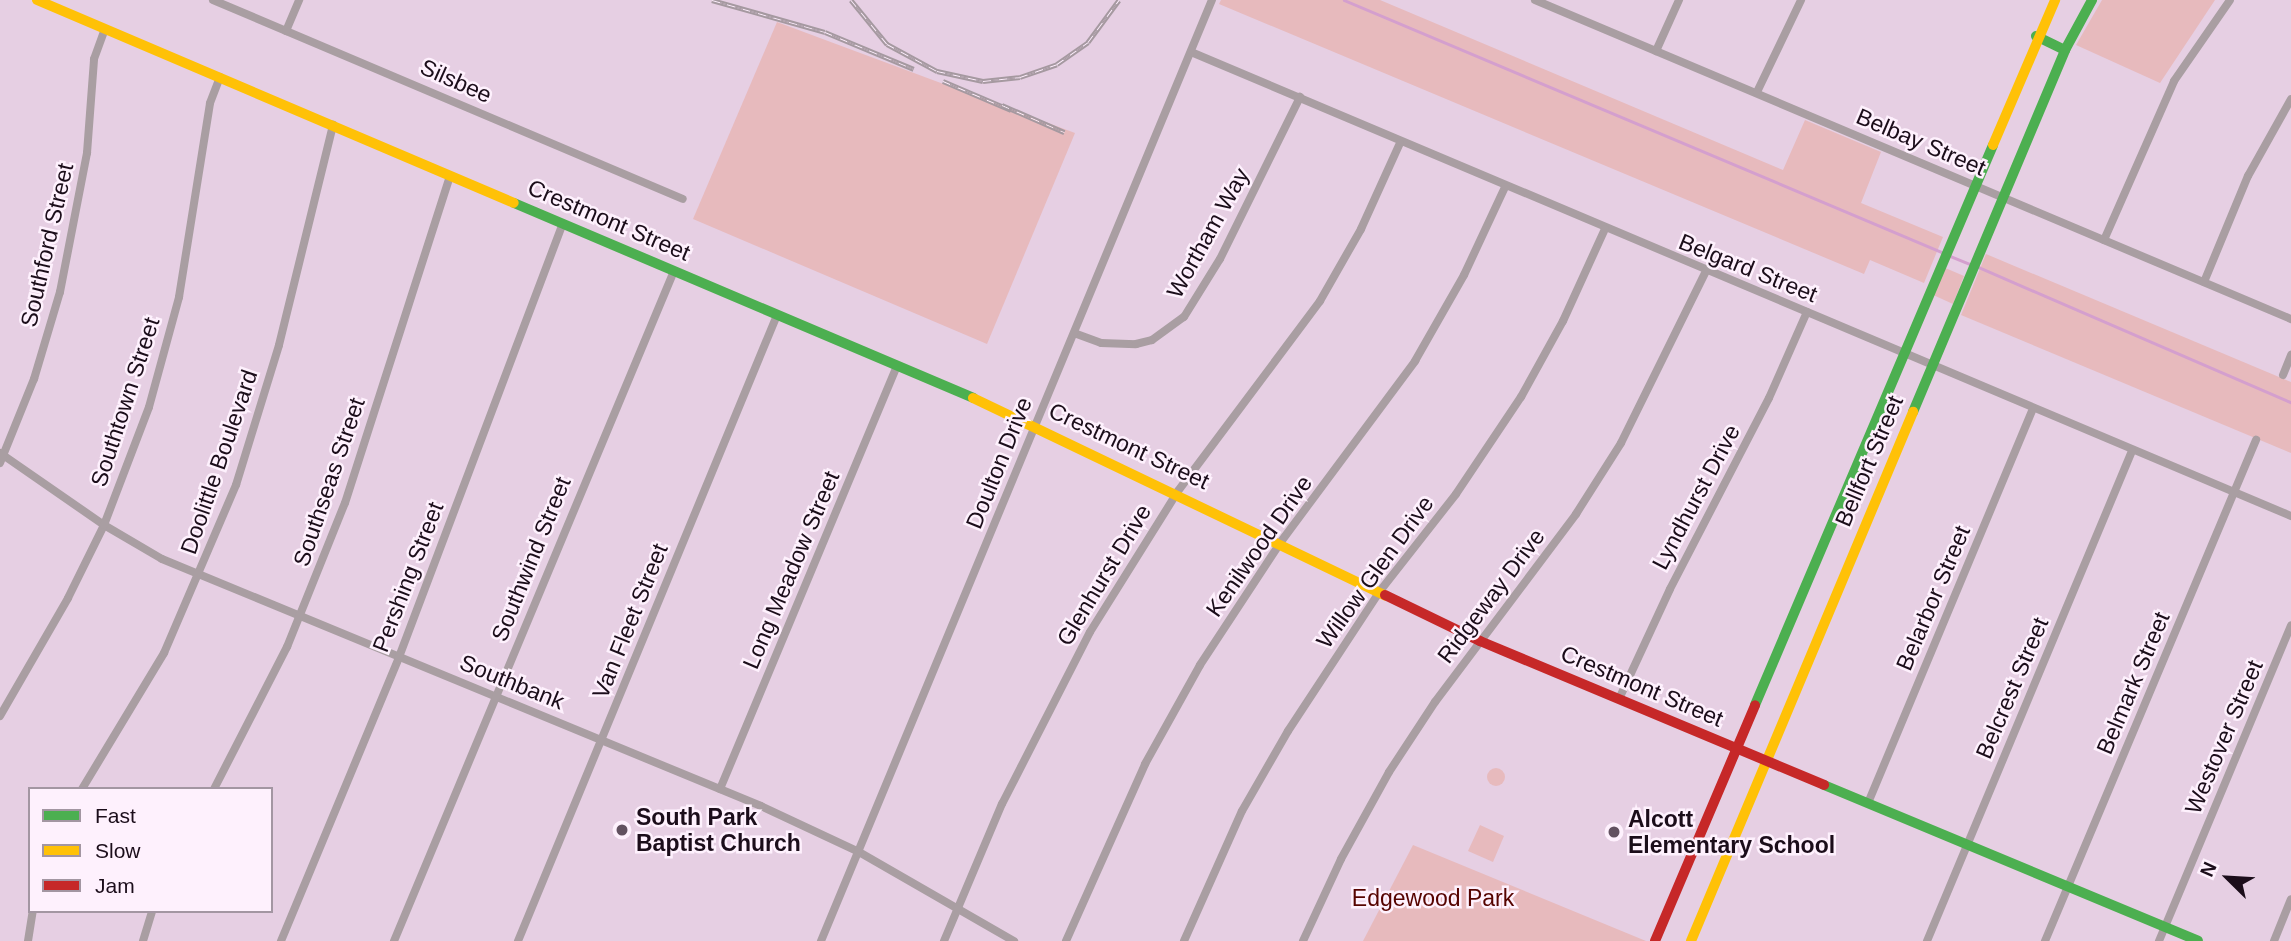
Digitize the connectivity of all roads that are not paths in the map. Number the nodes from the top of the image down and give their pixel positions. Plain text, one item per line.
1 (37, 0) edge
2 (212, 0) edge
3 (299, 0) edge
4 (1212, 0) edge
5 (1535, 0) edge
6 (1561, 0) edge
7 (1679, 0) edge
8 (1801, 0) edge
9 (2055, 0) edge
10 (2092, 0) edge
11 (2230, 0) edge
12 (1556, 9) junction
13 (105, 29) junction
14 (286, 31) junction
15 (2036, 36) junction
16 (2065, 50) junction
17 (1656, 51) junction
18 (1191, 52) junction
19 (220, 77) junction
20 (1757, 92) junction
21 (1300, 97) junction
22 (2291, 99) edge
23 (333, 125) junction
24 (1400, 143) junction
25 (450, 175) junction
26 (1973, 185) junction
27 (1505, 187) junction
28 (2002, 198) junction
29 (683, 199) dead end
30 (563, 224) junction
31 (1605, 229) junction
32 (2104, 240) junction
33 (674, 271) junction
34 (1706, 271) junction
35 (2204, 282) junction
36 (1807, 312) junction
37 (777, 315) junction
38 (2291, 319) edge
39 (1074, 333) junction
40 (1901, 354) junction
41 (2291, 355) edge
42 (897, 365) junction
43 (1932, 366) junction
44 (2283, 375) dead end
45 (2033, 409) junction
46 (1036, 425) junction
47 (2256, 440) dead end
48 (2133, 451) junction
49 (1, 457) edge
50 (1178, 491) junction
51 (2234, 492) junction
52 (2291, 516) edge
53 (104, 525) junction
54 (1280, 543) junction
55 (199, 576) junction
56 (1380, 592) junction
57 (301, 615) junction
58 (2291, 626) edge
59 (1480, 640) junction
60 (399, 657) junction
61 (495, 696) junction
62 (1619, 699) junction
63 (0, 716) edge
64 (602, 741) junction
65 (1736, 747) junction
66 (1767, 760) junction
67 (83, 787) edge
68 (215, 787) edge
69 (720, 789) junction
70 (1868, 803) junction
71 (1967, 844) junction
72 (859, 852) junction
73 (2068, 887) junction
74 (2291, 900) edge
75 (958, 905) junction
76 (33, 913) edge
77 (151, 913) edge
78 (2165, 927) junction
79 (28, 941) edge
80 (143, 941) edge
81 (281, 941) edge
82 (394, 941) edge
83 (518, 941) edge
84 (821, 941) edge
85 (944, 941) edge
86 (1013, 941) edge
87 (1066, 941) edge
88 (1184, 941) edge
89 (1303, 941) edge
90 (1655, 941) edge
91 (1691, 941) edge
92 (1927, 941) edge
93 (2045, 941) edge
94 (2159, 941) edge
95 (2198, 941) edge
96 (2274, 941) edge

1 - 13 street, Crestmont Street
2 - 14 street, Silsbee
3 - 14 street
4 - 18 street, Doulton Drive
5 - 12 street, Belbay Street
6 - 12 street
7 - 17 street
8 - 20 street
9 - 15 street, Bellfort Street
10 - 16 street, Bellfort Street
11 - 32 street
12 - 17 street, Belbay Street
13 - 19 street, Crestmont Street
13 - 49 street, Southford Street
14 - 29 street, Silsbee
15 - 16 street
15 - 26 street, Bellfort Street
16 - 28 street, Bellfort Street
17 - 20 street, Belbay Street
18 - 21 street, Belgard Street
18 - 39 street, Doulton Drive
19 - 23 street, Crestmont Street
19 - 53 street, Southtown Street
20 - 26 street, Belbay Street
21 - 24 street, Belgard Street
21 - 39 street, Wortham Way
22 - 35 street
23 - 25 street, Crestmont Street
23 - 55 street, Doolittle Boulevard
24 - 27 street, Belgard Street
24 - 50 street, Glenhurst Drive
25 - 30 street, Crestmont Street
25 - 57 street, Southseas Street
26 - 28 street, Belbay Street
26 - 40 street, Bellfort Street
27 - 31 street, Belgard Street
27 - 54 street, Kenilwood Drive
28 - 32 street, Belbay Street
28 - 43 street, Bellfort Street
30 - 33 street, Crestmont Street
30 - 60 street, Pershing Street
31 - 34 street, Belgard Street
31 - 56 street, Willow Glen Drive
32 - 35 street, Belbay Street
33 - 37 street, Crestmont Street
33 - 61 street, Southwind Street
34 - 36 street, Belgard Street
34 - 59 street, Ridgeway Drive
35 - 38 street, Belbay Street
36 - 40 street, Belgard Street
36 - 62 street, Lyndhurst Drive
37 - 42 street, Crestmont Street
37 - 64 street, Van Fleet Street
39 - 46 street, Doulton Drive
40 - 43 street, Belgard Street
40 - 65 street, Bellfort Street
41 - 44 street
42 - 46 street, Crestmont Street
42 - 69 street, Long Meadow Street
43 - 45 street, Belgard Street
43 - 66 street, Bellfort Street
45 - 48 street, Belgard Street
45 - 70 street, Belarbor Street
46 - 50 street, Crestmont Street
46 - 72 street, Doulton Drive
47 - 51 street, Belmark Street
48 - 51 street, Belgard Street
48 - 71 street, Belcrest Street
49 - 53 street, Southbank
50 - 54 street, Crestmont Street
50 - 75 street, Glenhurst Drive
51 - 52 street, Belgard Street
51 - 73 street, Belmark Street
53 - 55 street, Southbank
53 - 63 street, Southtown Street
54 - 56 street, Crestmont Street
54 - 87 street, Kenilwood Drive
55 - 57 street, Southbank
55 - 67 street, Doolittle Boulevard
56 - 59 street, Crestmont Street
56 - 88 street, Willow Glen Drive
57 - 60 street, Southbank
57 - 68 street, Southseas Street
58 - 78 street, Westover Street
59 - 62 street, Crestmont Street
59 - 89 street, Ridgeway Drive
60 - 61 street, Southbank
60 - 81 street, Pershing Street
61 - 64 street, Southbank
61 - 82 street, Southwind Street
62 - 65 street, Crestmont Street
64 - 69 street, Southbank
64 - 83 street, Van Fleet Street
65 - 66 street, Crestmont Street
65 - 90 street, Bellfort Street
66 - 70 street, Crestmont Street
66 - 91 street, Bellfort Street
69 - 72 street, Southbank
70 - 71 street, Crestmont Street
71 - 73 street, Crestmont Street
71 - 92 street, Belcrest Street
72 - 75 street, Southbank
72 - 84 street, Doulton Drive
73 - 78 street, Crestmont Street
73 - 93 street, Belmark Street
74 - 96 street
75 - 85 street, Glenhurst Drive
75 - 86 street, Southbank
76 - 79 street
77 - 80 street
78 - 94 street, Westover Street
78 - 95 street, Crestmont Street

